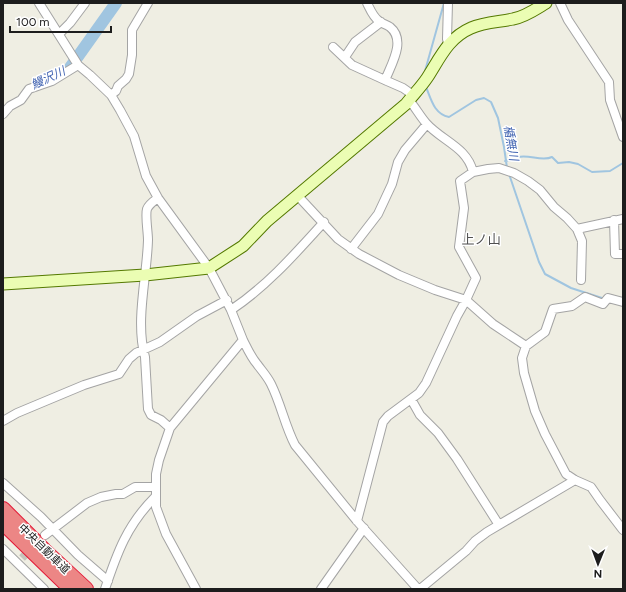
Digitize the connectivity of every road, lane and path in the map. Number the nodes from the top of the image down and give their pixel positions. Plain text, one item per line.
1 (39, 3) edge
2 (85, 3) edge
3 (148, 3) edge
4 (367, 3) edge
5 (448, 3) edge
6 (546, 3) edge
7 (560, 3) edge
8 (381, 22) junction
9 (59, 34) junction
10 (448, 44) junction
11 (333, 47) dead end
12 (344, 57) junction
13 (78, 65) junction
14 (387, 82) junction
15 (111, 95) junction
16 (411, 97) junction
17 (3, 114) edge
18 (427, 124) junction
19 (623, 137) edge
20 (473, 172) junction
21 (297, 195) junction
22 (158, 198) junction
23 (623, 219) edge
24 (614, 220) junction
25 (324, 222) junction
26 (577, 229) junction
27 (351, 249) junction
28 (623, 254) edge
29 (209, 268) junction
30 (145, 274) junction
31 (581, 280) dead end
32 (3, 284) edge
33 (226, 300) junction
34 (466, 300) junction
35 (623, 302) edge
36 (231, 310) junction
37 (243, 340) junction
38 (526, 346) junction
39 (143, 349) junction
40 (411, 400) junction
41 (3, 421) edge
42 (170, 428) junction
43 (575, 480) junction
44 (3, 483) edge
45 (156, 487) junction
46 (155, 497) junction
47 (3, 510) edge
48 (357, 521) junction
49 (3, 524) edge
50 (499, 525) junction
51 (364, 528) junction
52 (52, 529) junction
53 (623, 530) edge
54 (45, 535) tunnel mouth
55 (3, 549) edge
56 (106, 585) edge
57 (44, 589) edge
58 (72, 589) edge
59 (86, 589) edge
60 (196, 589) edge
61 (320, 589) edge
62 (419, 589) edge

1 - 9 street
2 - 9 street
3 - 15 street
4 - 8 street
5 - 10 street
6 - 10 street
7 - 19 street
8 - 12 street
8 - 14 street
9 - 13 street
10 - 16 street
11 - 12 street
12 - 14 street
13 - 15 street
13 - 17 street
14 - 16 street
15 - 22 street
16 - 18 street
16 - 21 street
18 - 20 street
18 - 27 street
20 - 26 street
20 - 34 street
21 - 25 street
21 - 29 street
22 - 29 street
22 - 30 street
23 - 24 street
24 - 26 street
24 - 28 street
25 - 27 street
25 - 36 street
26 - 31 street
27 - 34 street
29 - 30 street
29 - 33 street
30 - 32 street
30 - 39 street
33 - 36 street
33 - 39 street
34 - 38 street
34 - 40 street
35 - 38 street
36 - 37 street
37 - 42 street
37 - 48 street
38 - 43 street
39 - 41 street
39 - 42 street
40 - 48 street
40 - 50 street
42 - 45 street
43 - 50 street
43 - 53 street
44 - 52 street
45 - 46 street
45 - 52 street
46 - 56 street
46 - 60 street
47 - 59 highway, 中央自動車道
48 - 51 street
49 - 58 highway, 中央自動車道
50 - 62 street
51 - 61 street
51 - 62 street
52 - 54 street
52 - 56 street
55 - 57 street

